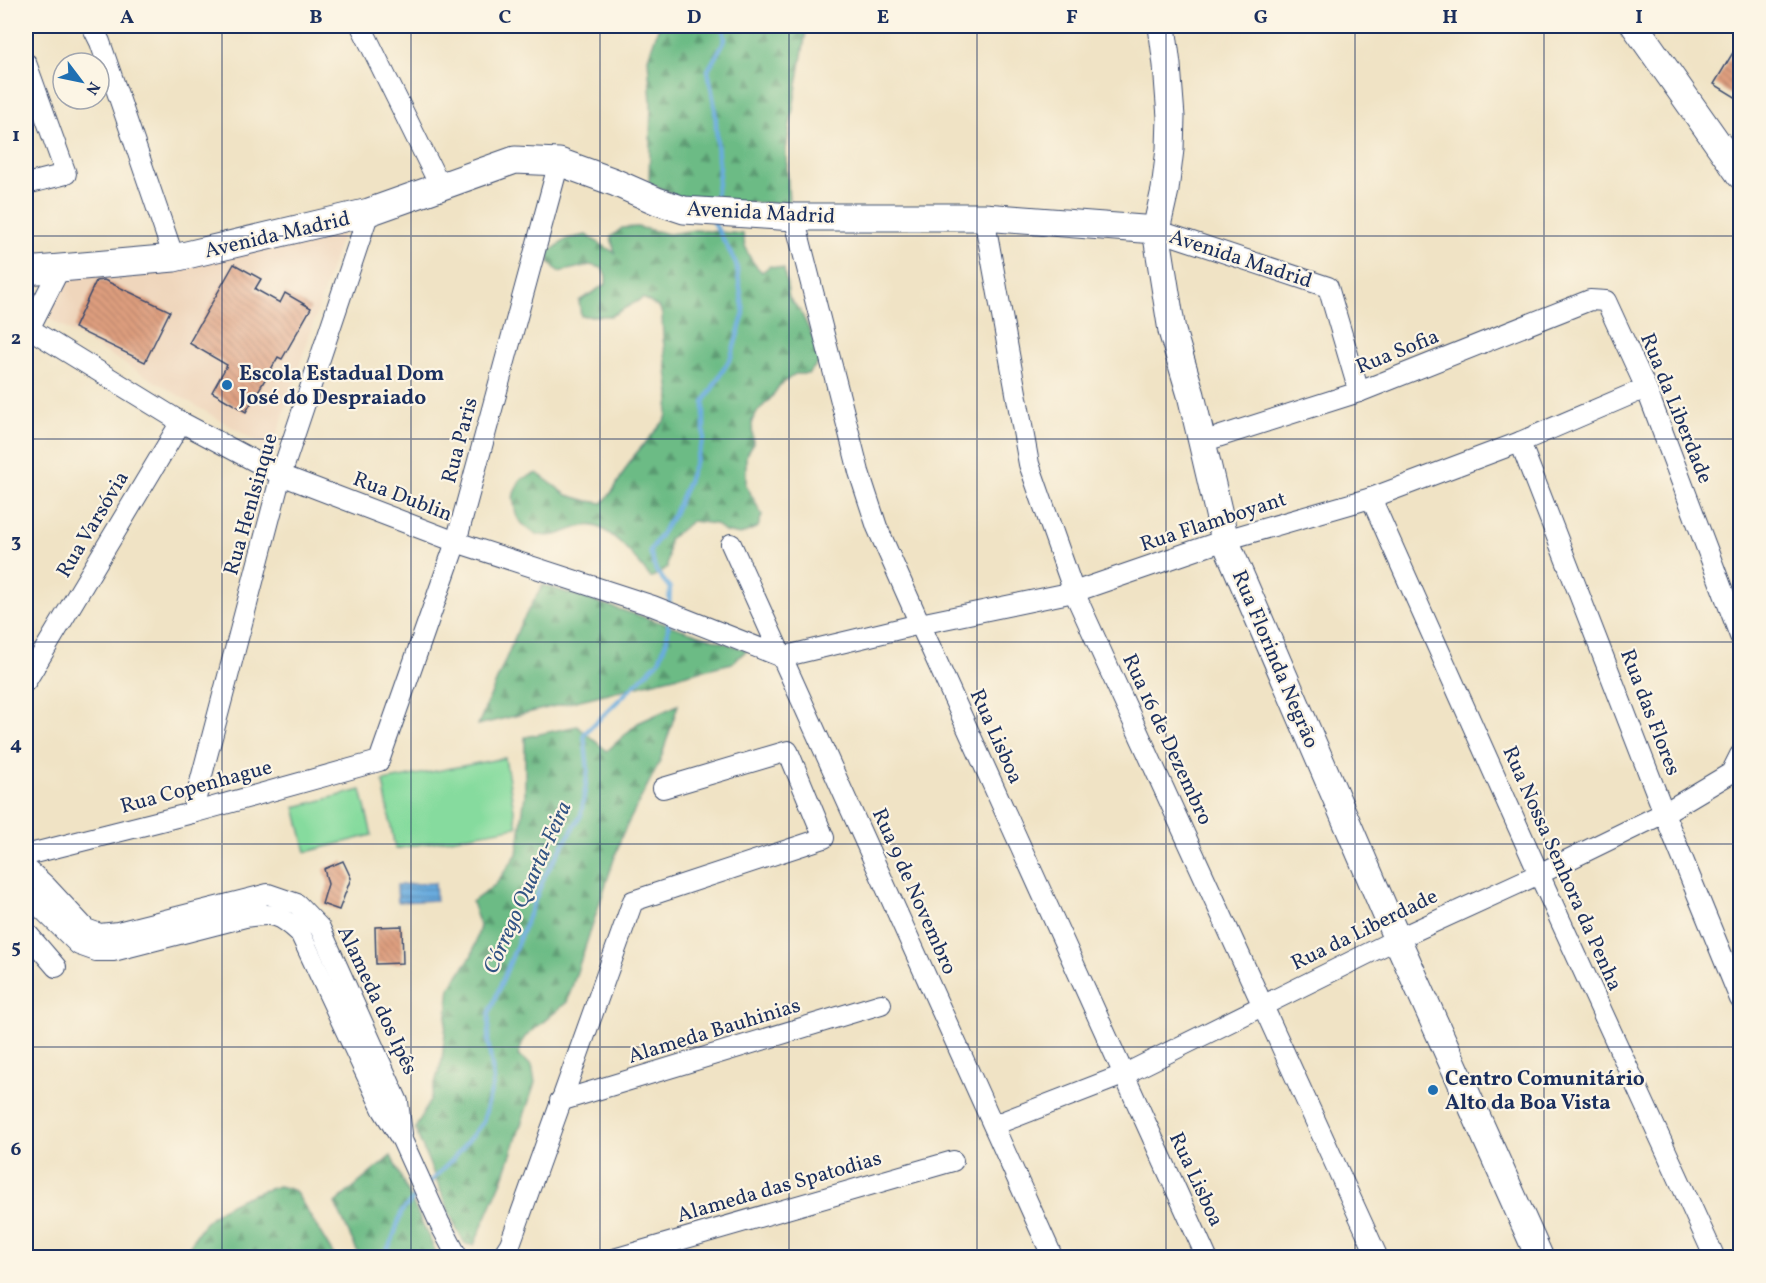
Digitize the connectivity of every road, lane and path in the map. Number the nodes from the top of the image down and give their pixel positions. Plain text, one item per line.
1 (92, 26) edge
2 (361, 26) edge
3 (1162, 26) edge
4 (1638, 28) edge
5 (26, 63) edge
6 (559, 162) junction
7 (1740, 175) edge
8 (26, 184) edge
9 (441, 188) junction
10 (369, 212) junction
11 (794, 217) junction
12 (984, 217) junction
13 (1156, 230) junction
14 (174, 258) junction
15 (60, 268) junction
16 (26, 271) edge
17 (1606, 301) joint
18 (28, 332) edge
19 (1646, 388) junction
20 (1359, 392) junction
21 (180, 422) junction
22 (1202, 442) junction
23 (1520, 442) junction
24 (281, 475) junction
25 (1371, 498) junction
26 (1225, 540) junction
27 (456, 542) junction
28 (731, 544) dead end
29 (1074, 592) junction
30 (920, 624) junction
31 (1740, 636) edge
32 (782, 657) junction
33 (26, 681) edge
34 (1740, 755) edge
35 (379, 761) joint
36 (663, 788) dead end
37 (192, 813) junction
38 (1665, 813) junction
39 (27, 868) edge
40 (1539, 874) junction
41 (268, 894) junction
42 (26, 895) edge
43 (267, 914) junction
44 (320, 928) junction
45 (26, 932) edge
46 (300, 933) junction
47 (83, 937) junction
48 (1397, 939) junction
49 (56, 967) dead end
50 (1740, 999) edge
51 (881, 1004) dead end
52 (1264, 1005) junction
53 (1123, 1075) junction
54 (560, 1101) junction
55 (994, 1125) junction
56 (402, 1140) junction
57 (953, 1161) dead end
58 (458, 1257) edge
59 (501, 1257) edge
60 (617, 1257) edge
61 (1053, 1257) edge
62 (1207, 1257) edge
63 (1378, 1257) edge
64 (1540, 1257) edge
65 (1715, 1257) edge

1 - 14 street
2 - 9 street
3 - 13 street, Rua Florinda Negrão
4 - 7 street
5 - 8 street
6 - 9 street, Avenida Madrid
6 - 11 street, Avenida Madrid
6 - 27 street, Rua Paris
9 - 10 street, Avenida Madrid
10 - 14 street, Avenida Madrid
10 - 24 street, Rua Henlsinque
11 - 12 street, Avenida Madrid
11 - 30 street, Rua Lisboa
12 - 13 street, Avenida Madrid
12 - 29 street, Rua 16 de Dezembro
13 - 20 street, Avenida Madrid
13 - 22 street, Rua Florinda Negrão
14 - 15 street, Avenida Madrid
15 - 16 street, Avenida Madrid
15 - 18 street
17 - 19 street, Rua da Liberdade
17 - 20 street, Rua Sofia
18 - 21 street, Rua Dublin
19 - 23 street, Rua Flamboyant
19 - 31 street, Rua da Liberdade
20 - 22 street, Rua Sofia
21 - 24 street, Rua Dublin
21 - 33 street, Rua Varsóvia
22 - 26 street, Rua Florinda Negrão
23 - 25 street, Rua Flamboyant
23 - 38 street, Rua das Flores
24 - 27 street, Rua Dublin
24 - 37 street, Rua Henlsinque
25 - 26 street, Rua Flamboyant
25 - 40 street, Rua Nossa Senhora da Penha
26 - 29 street, Rua Flamboyant
26 - 48 street, Rua Florinda Negrão
27 - 32 street, Rua Dublin
27 - 35 street, Rua Paris
28 - 32 street, Rua 9 de Novembro
29 - 30 street, Rua Flamboyant
29 - 52 street, Rua 16 de Dezembro
30 - 32 street, Rua Flamboyant
30 - 53 street, Rua Lisboa
32 - 55 street, Rua 9 de Novembro
34 - 38 street, Rua da Liberdade
35 - 37 street, Rua Copenhague
36 - 54 street
37 - 39 street, Rua Copenhague
38 - 40 street, Rua da Liberdade
38 - 50 street, Rua das Flores
39 - 47 street
40 - 48 street, Rua da Liberdade
40 - 65 street, Rua Nossa Senhora da Penha
41 - 43 street
41 - 44 street, Alameda dos Ipês
41 - 47 street
42 - 47 street
43 - 46 street
43 - 47 street
44 - 46 street
44 - 56 street, Alameda dos Ipês
45 - 49 street
46 - 56 street, Alameda dos Ipês
48 - 52 street, Rua da Liberdade
48 - 64 street, Rua Florinda Negrão
51 - 54 street, Alameda Bauhinias
52 - 53 street, Rua da Liberdade
52 - 63 street, Rua 16 de Dezembro
53 - 55 street, Rua da Liberdade
53 - 62 street, Rua Lisboa
54 - 59 street
55 - 61 street, Rua 9 de Novembro
56 - 58 street, Alameda dos Ipês
57 - 60 street, Alameda das Spatodias

